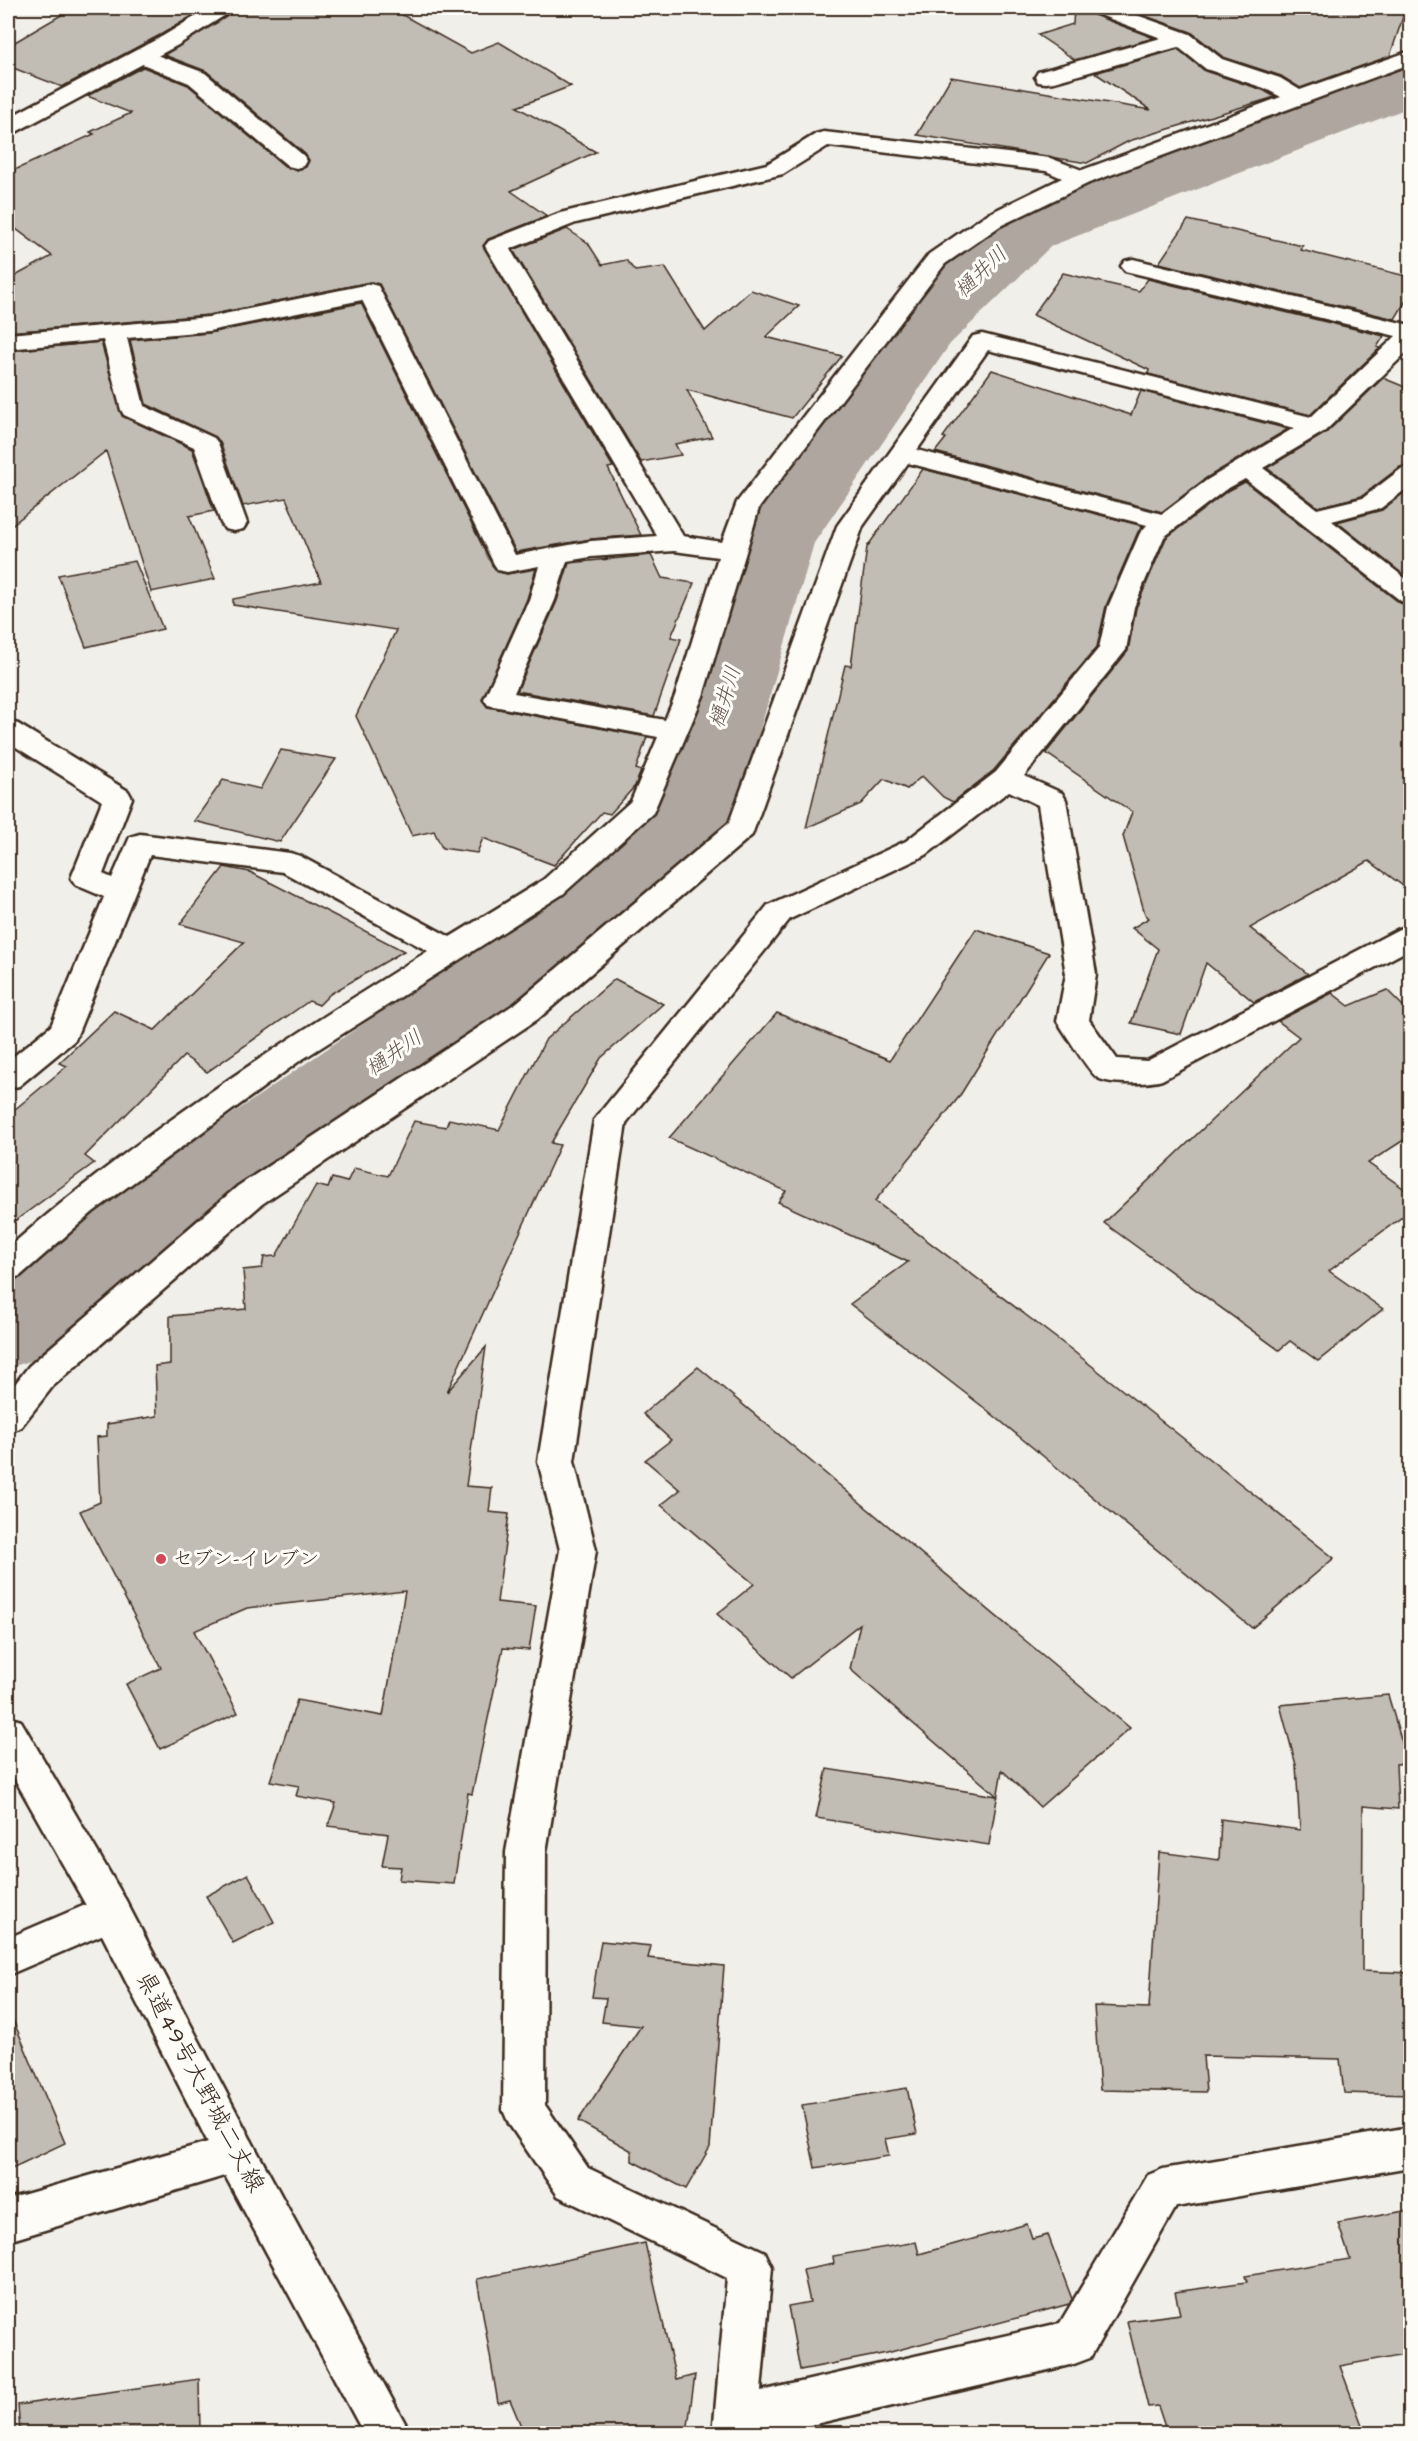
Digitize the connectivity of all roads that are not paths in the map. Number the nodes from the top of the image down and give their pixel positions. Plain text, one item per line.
1 (219, 8) edge
2 (1099, 8) edge
3 (1182, 39) junction
4 (143, 56) junction
5 (1410, 57) edge
6 (1046, 77) dead end
7 (1298, 98) junction
8 (8, 128) edge
9 (296, 161) dead end
10 (1081, 178) junction
11 (1133, 266) dead end
12 (113, 332) junction
13 (1410, 334) edge
14 (8, 342) edge
15 (1316, 426) junction
16 (901, 453) junction
17 (1246, 467) junction
18 (1410, 474) edge
19 (1312, 518) junction
20 (1164, 522) junction
21 (234, 523) dead end
22 (674, 543) junction
23 (733, 551) junction
24 (556, 555) junction
25 (1410, 595) edge
26 (8, 730) edge
27 (674, 730) junction
28 (1006, 779) junction
29 (120, 893) junction
30 (1410, 936) edge
31 (451, 951) junction
32 (8, 1078) edge
33 (8, 1267) edge
34 (8, 1418) edge
35 (8, 1733) edge
36 (111, 1912) junction
37 (8, 1957) edge
38 (1410, 2147) edge
39 (236, 2154) junction
40 (8, 2220) edge
41 (736, 2426) edge
42 (389, 2433) edge

1 - 4 street
2 - 3 street
3 - 6 street
3 - 7 street
4 - 8 street
4 - 9 street
5 - 7 street
7 - 10 street
10 - 22 street
10 - 23 street
11 - 13 street
12 - 14 street
12 - 21 street
12 - 24 street
13 - 15 street
15 - 16 street
15 - 17 street
16 - 20 street
16 - 34 street
17 - 19 street
17 - 20 street
18 - 19 street
19 - 25 street
20 - 28 street
22 - 23 street
22 - 24 street
23 - 27 street
24 - 27 street
26 - 29 street
27 - 31 street
28 - 30 street
28 - 41 street
29 - 31 street
29 - 32 street
31 - 33 street
35 - 36 street, 県道49号大野城二丈線
36 - 37 street
36 - 39 street, 県道49号大野城二丈線
38 - 41 street
39 - 40 street
39 - 42 street, 県道49号大野城二丈線

